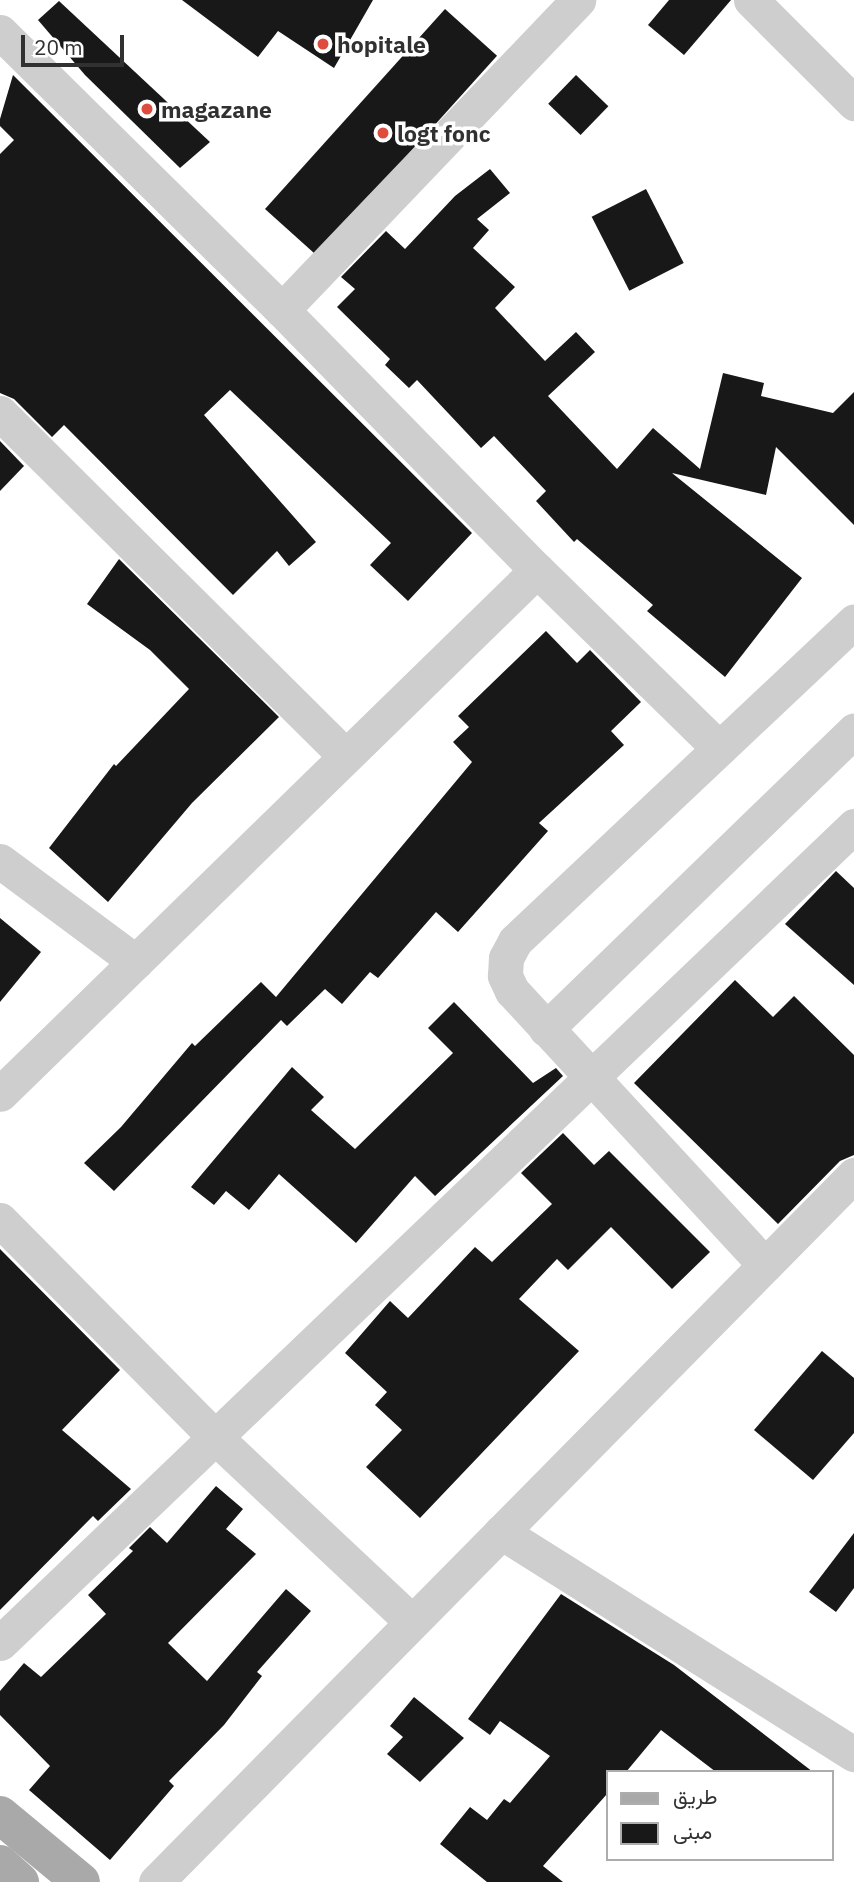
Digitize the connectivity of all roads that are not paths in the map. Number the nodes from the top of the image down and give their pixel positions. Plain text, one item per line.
1 (578, 0) edge
2 (751, 0) edge
3 (0, 32) edge
4 (854, 103) edge
5 (282, 310) junction
6 (0, 413) edge
7 (537, 570) junction
8 (850, 637) edge
9 (854, 731) edge
10 (719, 748) junction
11 (346, 756) junction
12 (854, 826) edge
13 (0, 861) edge
14 (135, 962) junction
15 (545, 1029) junction
16 (590, 1079) junction
17 (0, 1094) edge
18 (854, 1175) edge
19 (0, 1220) edge
20 (765, 1265) junction
21 (215, 1437) junction
22 (501, 1532) junction
23 (412, 1622) junction
24 (0, 1643) edge
25 (854, 1754) edge
26 (0, 1815) edge
27 (0, 1864) edge
28 (20, 1882) edge
29 (81, 1882) edge
30 (156, 1882) edge

1 - 5 street
2 - 4 street
3 - 5 street
5 - 7 street
6 - 11 street
7 - 10 street
7 - 11 street
8 - 10 street
9 - 15 street
10 - 15 street
11 - 14 street
12 - 16 street
13 - 14 street
14 - 17 street
15 - 16 street
16 - 20 street
16 - 21 street
18 - 20 street
19 - 21 street
20 - 22 street
21 - 23 street
21 - 24 street
22 - 23 street
22 - 25 street
23 - 30 street
26 - 29 main road
27 - 28 main road

